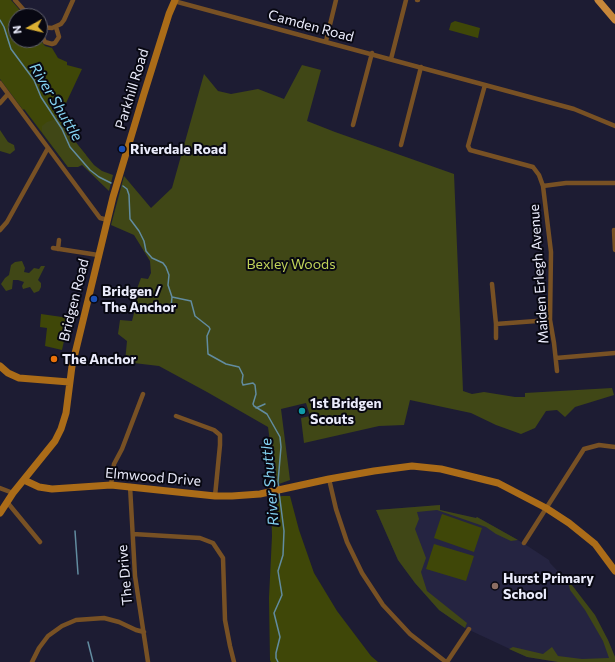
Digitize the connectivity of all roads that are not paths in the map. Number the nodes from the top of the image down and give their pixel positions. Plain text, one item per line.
1 (15, 0) edge
2 (73, 0) edge
3 (174, 0) edge
4 (336, 0) edge
5 (406, 0) edge
6 (598, 0) edge
7 (22, 8) edge
8 (615, 20) edge
9 (56, 27) junction
10 (48, 28) edge
11 (326, 41) junction
12 (48, 43) edge
13 (372, 53) junction
14 (391, 59) junction
15 (421, 67) junction
16 (0, 83) edge
17 (484, 85) junction
18 (8, 94) junction
19 (0, 102) edge
20 (353, 125) dead end
21 (615, 126) edge
22 (401, 145) dead end
23 (48, 148) junction
24 (615, 182) edge
25 (116, 186) joint
26 (543, 186) junction
27 (108, 220) junction
28 (0, 230) edge
29 (614, 230) dead end
30 (59, 240) dead end
31 (615, 250) edge
32 (98, 255) junction
33 (492, 284) dead end
34 (550, 320) junction
35 (496, 324) junction
36 (496, 338) dead end
37 (615, 353) edge
38 (556, 358) junction
39 (0, 366) edge
40 (557, 371) dead end
41 (69, 382) junction
42 (143, 394) dead end
43 (176, 416) dead end
44 (615, 447) edge
45 (329, 479) junction
46 (24, 480) junction
47 (111, 484) junction
48 (130, 486) junction
49 (0, 488) edge
50 (13, 493) junction
51 (215, 496) junction
52 (7, 502) junction
53 (546, 508) junction
54 (0, 512) edge
55 (133, 534) junction
56 (40, 542) dead end
57 (524, 543) dead end
58 (615, 571) edge
59 (469, 628) dead end
60 (144, 632) junction
61 (32, 662) edge
62 (148, 662) edge
63 (234, 662) edge
64 (447, 662) edge

1 - 7 street
2 - 9 street
3 - 11 street, Camden Road
3 - 25 street, Parkhill Road
4 - 11 street
5 - 14 street
6 - 8 main road
9 - 10 street
9 - 12 street
11 - 13 street, Camden Road
13 - 14 street, Camden Road
13 - 20 street
14 - 15 street, Camden Road
15 - 17 street, Camden Road
15 - 22 street
16 - 18 street
17 - 21 street, Camden Road
17 - 26 street, Maiden Erlegh Avenue
18 - 19 street
18 - 23 street
23 - 27 street
23 - 28 street
24 - 26 street
25 - 27 street, Bridgen Road
26 - 34 street, Maiden Erlegh Avenue
27 - 32 street, Bridgen Road
29 - 31 street
30 - 32 street
32 - 41 street, Bridgen Road
33 - 35 street
34 - 35 street
34 - 38 street, Maiden Erlegh Avenue
35 - 36 street
37 - 38 street
38 - 40 street, Maiden Erlegh Avenue
39 - 41 street
41 - 46 street, Bridgen Road
42 - 47 street
43 - 51 street
44 - 53 street
45 - 51 street, Elmwood Drive
45 - 53 street, Elmwood Drive
45 - 64 street
46 - 47 street, Elmwood Drive
46 - 50 street, Bridgen Road
47 - 48 street, Elmwood Drive
48 - 51 street, Elmwood Drive
48 - 55 street, The Drive
49 - 50 street
50 - 52 street, Bridgen Road
52 - 54 street, Bridgen Road
52 - 56 street
53 - 57 street
53 - 58 street, Elmwood Drive
55 - 60 street, The Drive
55 - 63 street
59 - 64 street
60 - 61 street
60 - 62 street, The Drive

